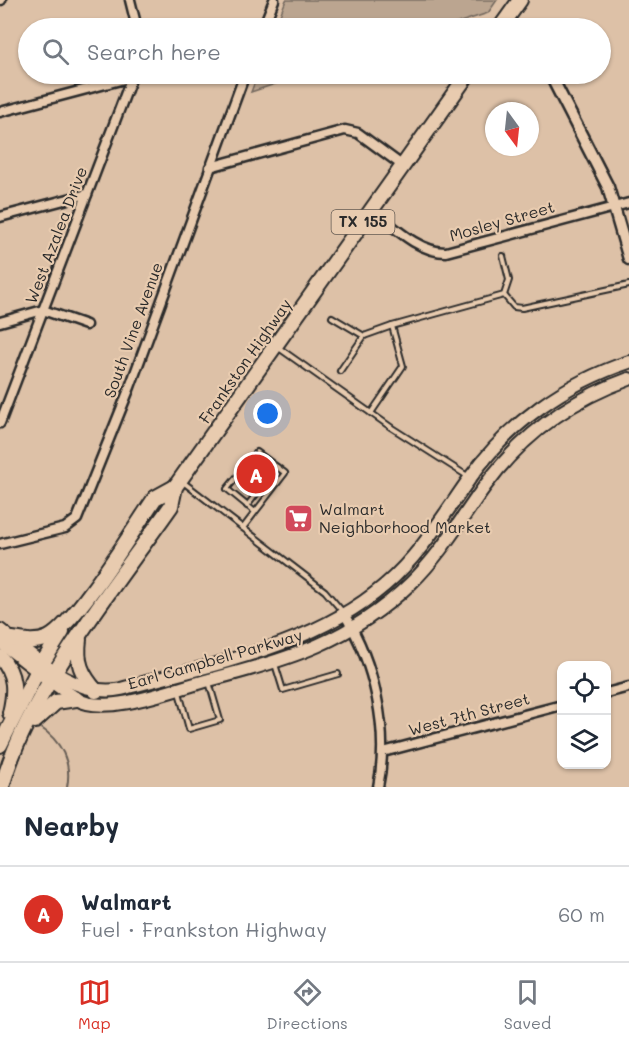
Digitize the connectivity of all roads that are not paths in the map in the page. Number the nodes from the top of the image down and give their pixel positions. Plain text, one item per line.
1 (129, 0) edge
2 (274, 0) edge
3 (520, 0) edge
4 (134, 18) edge
5 (267, 18) edge
6 (508, 18) edge
7 (101, 84) edge
8 (130, 84) edge
9 (241, 84) edge
10 (461, 84) edge
11 (555, 84) edge
12 (0, 112) edge
13 (403, 166) junction
14 (210, 167) junction
15 (87, 194) junction
16 (629, 203) edge
17 (615, 207) junction
18 (372, 210) junction
19 (0, 217) edge
20 (503, 256) dead end
21 (629, 259) edge
22 (629, 285) edge
23 (504, 295) junction
24 (44, 310) junction
25 (332, 317) dead end
26 (0, 322) edge
27 (86, 325) dead end
28 (392, 326) junction
29 (364, 336) junction
30 (276, 346) junction
31 (629, 362) edge
32 (340, 370) dead end
33 (629, 379) edge
34 (371, 413) junction
35 (0, 423) edge
36 (277, 467) junction
37 (237, 477) junction
38 (470, 478) junction
39 (243, 481) dead end
40 (178, 483) junction
41 (484, 487) junction
42 (252, 488) dead end
43 (258, 492) junction
44 (247, 506) junction
45 (255, 512) junction
46 (243, 528) junction
47 (0, 544) edge
48 (344, 614) junction
49 (73, 615) junction
50 (353, 629) junction
51 (0, 630) edge
52 (79, 638) junction
53 (6, 640) edge
54 (271, 647) junction
55 (0, 657) edge
56 (223, 660) junction
57 (275, 663) junction
58 (40, 666) junction
59 (204, 666) junction
60 (175, 674) junction
61 (338, 674) dead end
62 (55, 676) junction
63 (226, 676) junction
64 (209, 680) junction
65 (629, 687) edge
66 (178, 688) junction
67 (96, 691) junction
68 (611, 692) edge
69 (76, 699) junction
70 (557, 706) edge
71 (20, 738) junction
72 (3, 739) edge
73 (383, 752) junction
74 (2, 787) edge
75 (378, 787) edge

1 - 4 street
2 - 5 street
3 - 6 main road
7 - 12 street
8 - 15 street, West Azalea Drive
9 - 14 street, South Vine Avenue
10 - 13 main road, Frankston Highway / TX 155
11 - 17 street
13 - 14 street
13 - 18 main road, Frankston Highway / TX 155
14 - 47 street, South Vine Avenue
15 - 19 street
15 - 24 street, West Azalea Drive
16 - 17 street, Mosley Street
17 - 18 street, Mosley Street
17 - 21 street
18 - 30 main road, Frankston Highway / TX 155
20 - 23 lane
22 - 23 lane
23 - 28 lane
24 - 26 street
24 - 27 street
24 - 35 street, West Azalea Drive
25 - 29 lane
28 - 29 lane
28 - 34 lane
29 - 32 lane
30 - 34 lane
30 - 40 main road, Frankston Highway / TX 155
31 - 38 main road, Earl Campbell Parkway
33 - 41 main road, Earl Campbell Parkway
34 - 38 lane
36 - 37 lane
36 - 43 lane
36 - 45 lane
37 - 39 lane
37 - 44 lane
38 - 41 main road
38 - 48 main road, Earl Campbell Parkway
40 - 46 lane
40 - 49 main road, TX 155
40 - 52 main road, Frankston Highway / TX 155
41 - 50 main road, Earl Campbell Parkway
42 - 43 lane
43 - 44 lane
44 - 45 lane
45 - 46 lane
46 - 48 lane
48 - 50 street
48 - 54 main road, Earl Campbell Parkway
49 - 53 main road
49 - 58 main road, TX 155
50 - 57 main road, Earl Campbell Parkway
50 - 73 street
51 - 53 main road, Earl Campbell Parkway
52 - 62 main road, Frankston Highway / TX 155
52 - 67 main road
53 - 58 main road, Earl Campbell Parkway
54 - 56 main road, Earl Campbell Parkway
54 - 57 main road
55 - 72 main road
56 - 59 main road, Earl Campbell Parkway
56 - 63 main road
57 - 61 lane
57 - 63 main road, Earl Campbell Parkway
58 - 62 main road, Earl Campbell Parkway
58 - 72 main road, TX 155
59 - 60 main road, Earl Campbell Parkway
59 - 64 main road
60 - 66 main road
60 - 67 main road, Earl Campbell Parkway
62 - 67 main road, Earl Campbell Parkway
62 - 69 main road, Earl Campbell Parkway
62 - 71 main road, TX 155
63 - 64 main road, Earl Campbell Parkway
64 - 66 main road, Earl Campbell Parkway
64 - 66 lane
65 - 68 street
66 - 69 main road, Earl Campbell Parkway
69 - 71 main road
70 - 73 street, West 7th Street
71 - 74 main road, TX 155
73 - 75 street

